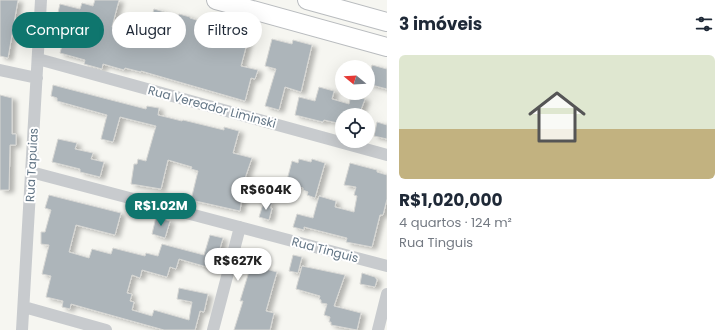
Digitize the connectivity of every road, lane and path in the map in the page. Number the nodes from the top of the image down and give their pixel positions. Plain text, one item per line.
1 (41, 0) edge
2 (216, 0) edge
3 (310, 0) edge
4 (387, 22) edge
5 (387, 47) edge
6 (38, 59) junction
7 (0, 70) edge
8 (36, 78) junction
9 (387, 155) edge
10 (31, 172) junction
11 (240, 227) junction
12 (387, 266) edge
13 (387, 294) edge
14 (24, 307) junction
15 (22, 330) edge
16 (106, 330) edge
17 (213, 330) edge
18 (378, 330) edge

1 - 6 street, Rua Tapuias
2 - 5 highway
3 - 4 highway
6 - 8 street, Rua Tapuias
6 - 9 street, Rua Vereador Liminski
7 - 8 street
8 - 10 street, Rua Tapuias
10 - 11 street, Rua Tinguis
10 - 14 street, Rua Tapuias
11 - 12 street, Rua Tinguis
11 - 17 street
13 - 18 street
14 - 15 street, Rua Tapuias
14 - 16 street

